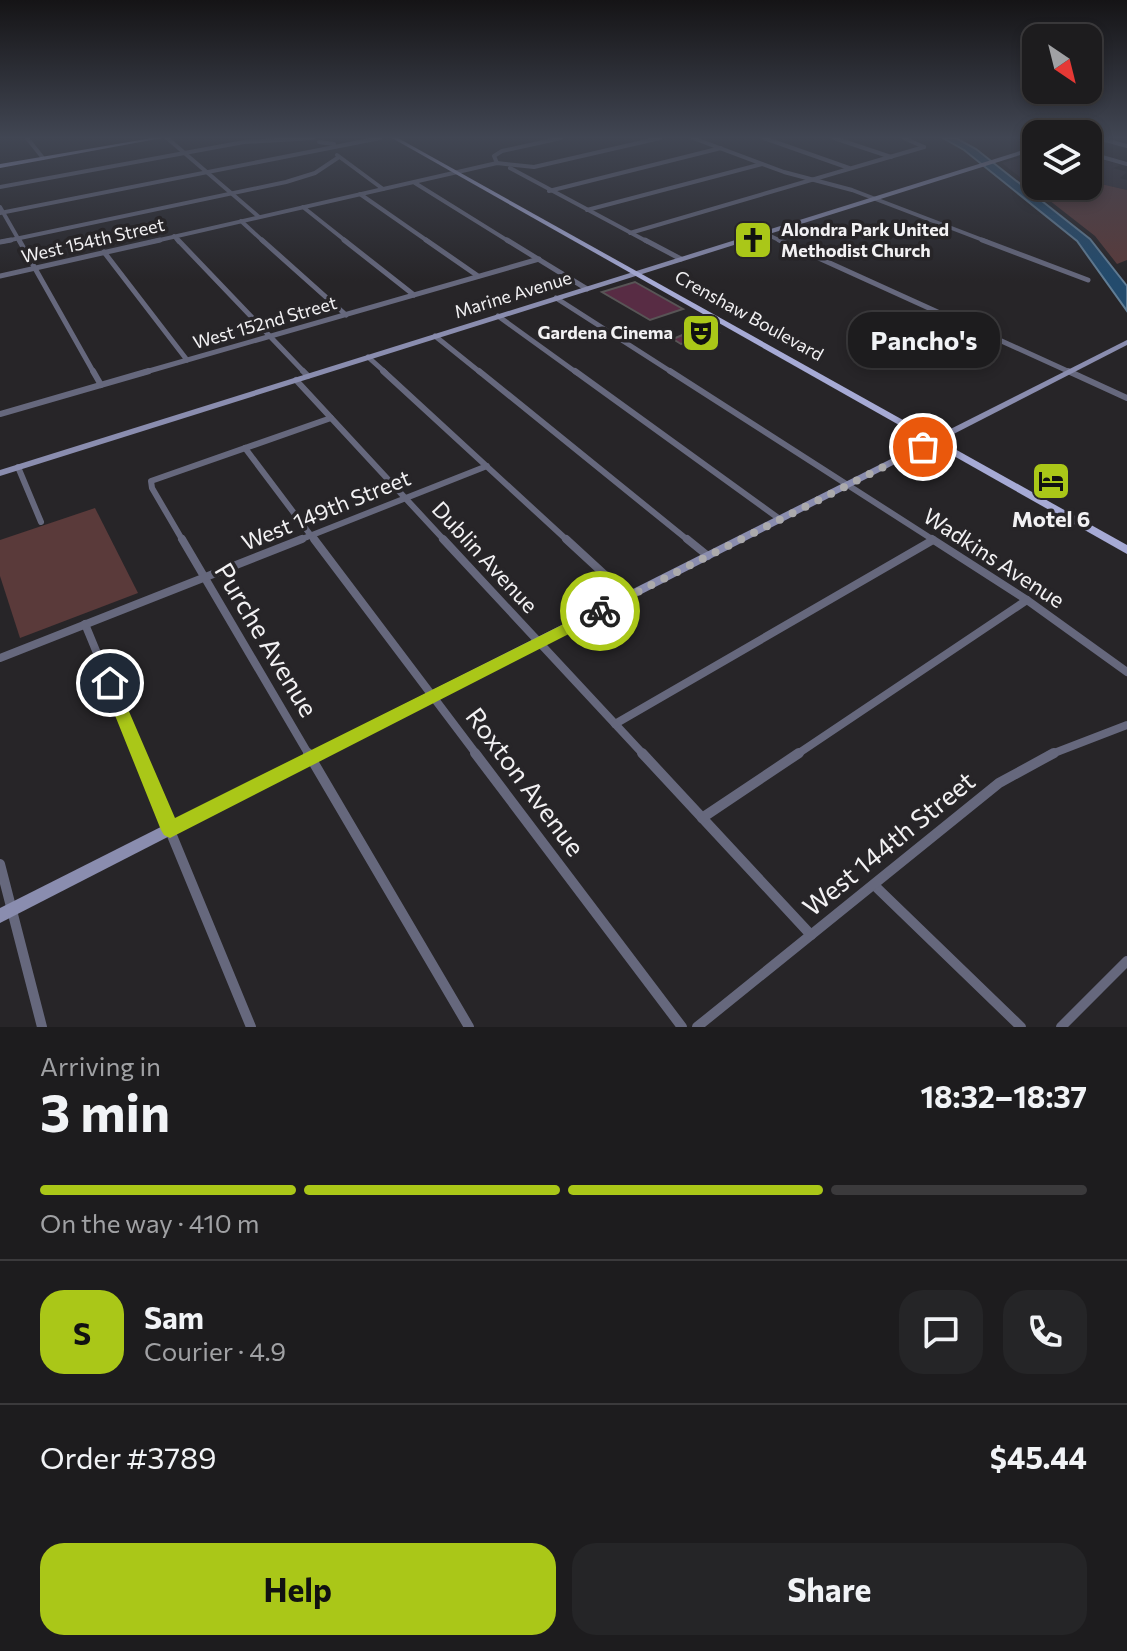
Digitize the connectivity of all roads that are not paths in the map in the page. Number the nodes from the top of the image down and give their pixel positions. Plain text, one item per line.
1 (133, 186) edge
2 (223, 186) edge
3 (263, 186) edge
4 (379, 186) edge
5 (397, 186) edge
6 (420, 186) edge
7 (482, 186) edge
8 (541, 186) edge
9 (569, 186) edge
10 (679, 186) edge
11 (793, 186) edge
12 (833, 186) edge
13 (916, 186) edge
14 (383, 189) junction
15 (549, 191) junction
16 (231, 193) junction
17 (360, 194) junction
18 (874, 199) junction
19 (303, 207) junction
20 (587, 210) junction
21 (1, 211) edge
22 (259, 217) junction
23 (241, 221) junction
24 (630, 233) junction
25 (764, 233) junction
26 (174, 236) junction
27 (18, 239) junction
28 (0, 242) edge
29 (104, 252) junction
30 (539, 259) junction
31 (681, 259) junction
32 (34, 268) junction
33 (636, 273) junction
34 (0, 276) edge
35 (478, 276) junction
36 (1088, 280) dead end
37 (587, 289) junction
38 (414, 295) junction
39 (556, 298) junction
40 (346, 315) junction
41 (498, 316) junction
42 (435, 336) junction
43 (269, 337) junction
44 (1127, 342) edge
45 (368, 357) junction
46 (187, 360) junction
47 (1069, 372) junction
48 (308, 376) junction
49 (296, 380) junction
50 (101, 385) junction
51 (1127, 398) edge
52 (0, 404) edge
53 (2, 414) edge
54 (331, 418) junction
55 (935, 441) junction
56 (245, 448) junction
57 (487, 466) junction
58 (18, 467) junction
59 (0, 473) edge
60 (848, 486) junction
61 (405, 498) junction
62 (781, 520) junction
63 (41, 522) dead end
64 (311, 535) junction
65 (933, 540) junction
66 (1127, 550) edge
67 (708, 556) junction
68 (203, 578) junction
69 (629, 597) junction
70 (1027, 600) junction
71 (85, 624) junction
72 (539, 642) junction
73 (0, 658) edge
74 (1127, 672) edge
75 (433, 696) junction
76 (615, 724) junction
77 (1127, 725) edge
78 (310, 758) junction
79 (702, 818) junction
80 (170, 830) junction
81 (0, 864) edge
82 (874, 885) junction
83 (6, 913) edge
84 (811, 935) junction
85 (1127, 961) edge
86 (42, 1027) edge
87 (251, 1027) edge
88 (469, 1027) edge
89 (682, 1027) edge
90 (697, 1027) edge
91 (1021, 1027) edge
92 (1061, 1027) edge

1 - 21 street
2 - 16 street
3 - 16 street
4 - 14 street
5 - 14 street, West 154th Street
6 - 30 street
7 - 33 main road, Crenshaw Boulevard
8 - 15 street
9 - 15 street
10 - 20 street
11 - 24 street
12 - 18 street
13 - 18 main road, Marine Avenue
14 - 17 street, West 154th Street
15 - 20 street
16 - 22 street
16 - 27 street
17 - 19 street, West 154th Street
17 - 35 street
18 - 25 main road, Marine Avenue
18 - 36 street
19 - 22 street, West 154th Street
19 - 38 street
20 - 24 street
21 - 27 street
22 - 23 street, West 154th Street
23 - 26 street, West 154th Street
23 - 40 street
24 - 31 street
25 - 31 main road, Marine Avenue
25 - 47 street
26 - 29 street, West 154th Street
26 - 43 street
27 - 28 street
27 - 32 street
29 - 32 street, West 154th Street
29 - 46 street
30 - 35 street, West 152nd Street
30 - 37 street
31 - 33 main road, Marine Avenue
32 - 34 street, West 154th Street
32 - 50 street
33 - 37 main road, Marine Avenue
33 - 55 main road, Crenshaw Boulevard
35 - 38 street, West 152nd Street
37 - 39 main road, Marine Avenue
38 - 40 street, West 152nd Street
39 - 41 main road, Marine Avenue
39 - 60 street, Wadkins Avenue
40 - 43 street, West 152nd Street
41 - 42 main road, Marine Avenue
41 - 62 street
42 - 45 main road, Marine Avenue
42 - 67 street
43 - 46 street, West 152nd Street
43 - 48 street
44 - 47 main road
45 - 48 main road, Marine Avenue
45 - 57 street
46 - 50 street, West 152nd Street
47 - 51 street
47 - 55 main road
48 - 49 main road, Marine Avenue
49 - 54 street, Dublin Avenue
49 - 58 main road, Marine Avenue
50 - 53 street, West 152nd Street
52 - 53 street
54 - 56 street
54 - 61 street, Dublin Avenue
55 - 60 main road
55 - 66 main road, Crenshaw Boulevard
56 - 64 street, Roxton Avenue
56 - 68 street, Purche Avenue
57 - 61 street, West 149th Street
57 - 69 street
58 - 59 main road, Marine Avenue
58 - 63 street
60 - 62 main road
60 - 65 street, Wadkins Avenue
61 - 64 street, West 149th Street
61 - 72 street, Dublin Avenue
62 - 67 main road
64 - 68 street, West 149th Street
64 - 75 street, Roxton Avenue
65 - 70 street, Wadkins Avenue
65 - 76 street
67 - 69 main road
68 - 71 street, West 149th Street
68 - 78 street, Purche Avenue
69 - 72 main road
70 - 74 street, Wadkins Avenue
70 - 79 street
71 - 73 street, West 149th Street
71 - 80 street
72 - 75 main road
72 - 76 street, Dublin Avenue
75 - 78 main road
75 - 89 street, Roxton Avenue
76 - 79 street, Dublin Avenue
77 - 82 street, West 144th Street
78 - 80 main road
78 - 88 street, Purche Avenue
79 - 84 street, Dublin Avenue
80 - 83 main road
80 - 87 street
81 - 83 street
82 - 84 street, West 144th Street
82 - 91 street
83 - 86 street
84 - 90 street, West 144th Street
85 - 92 street

